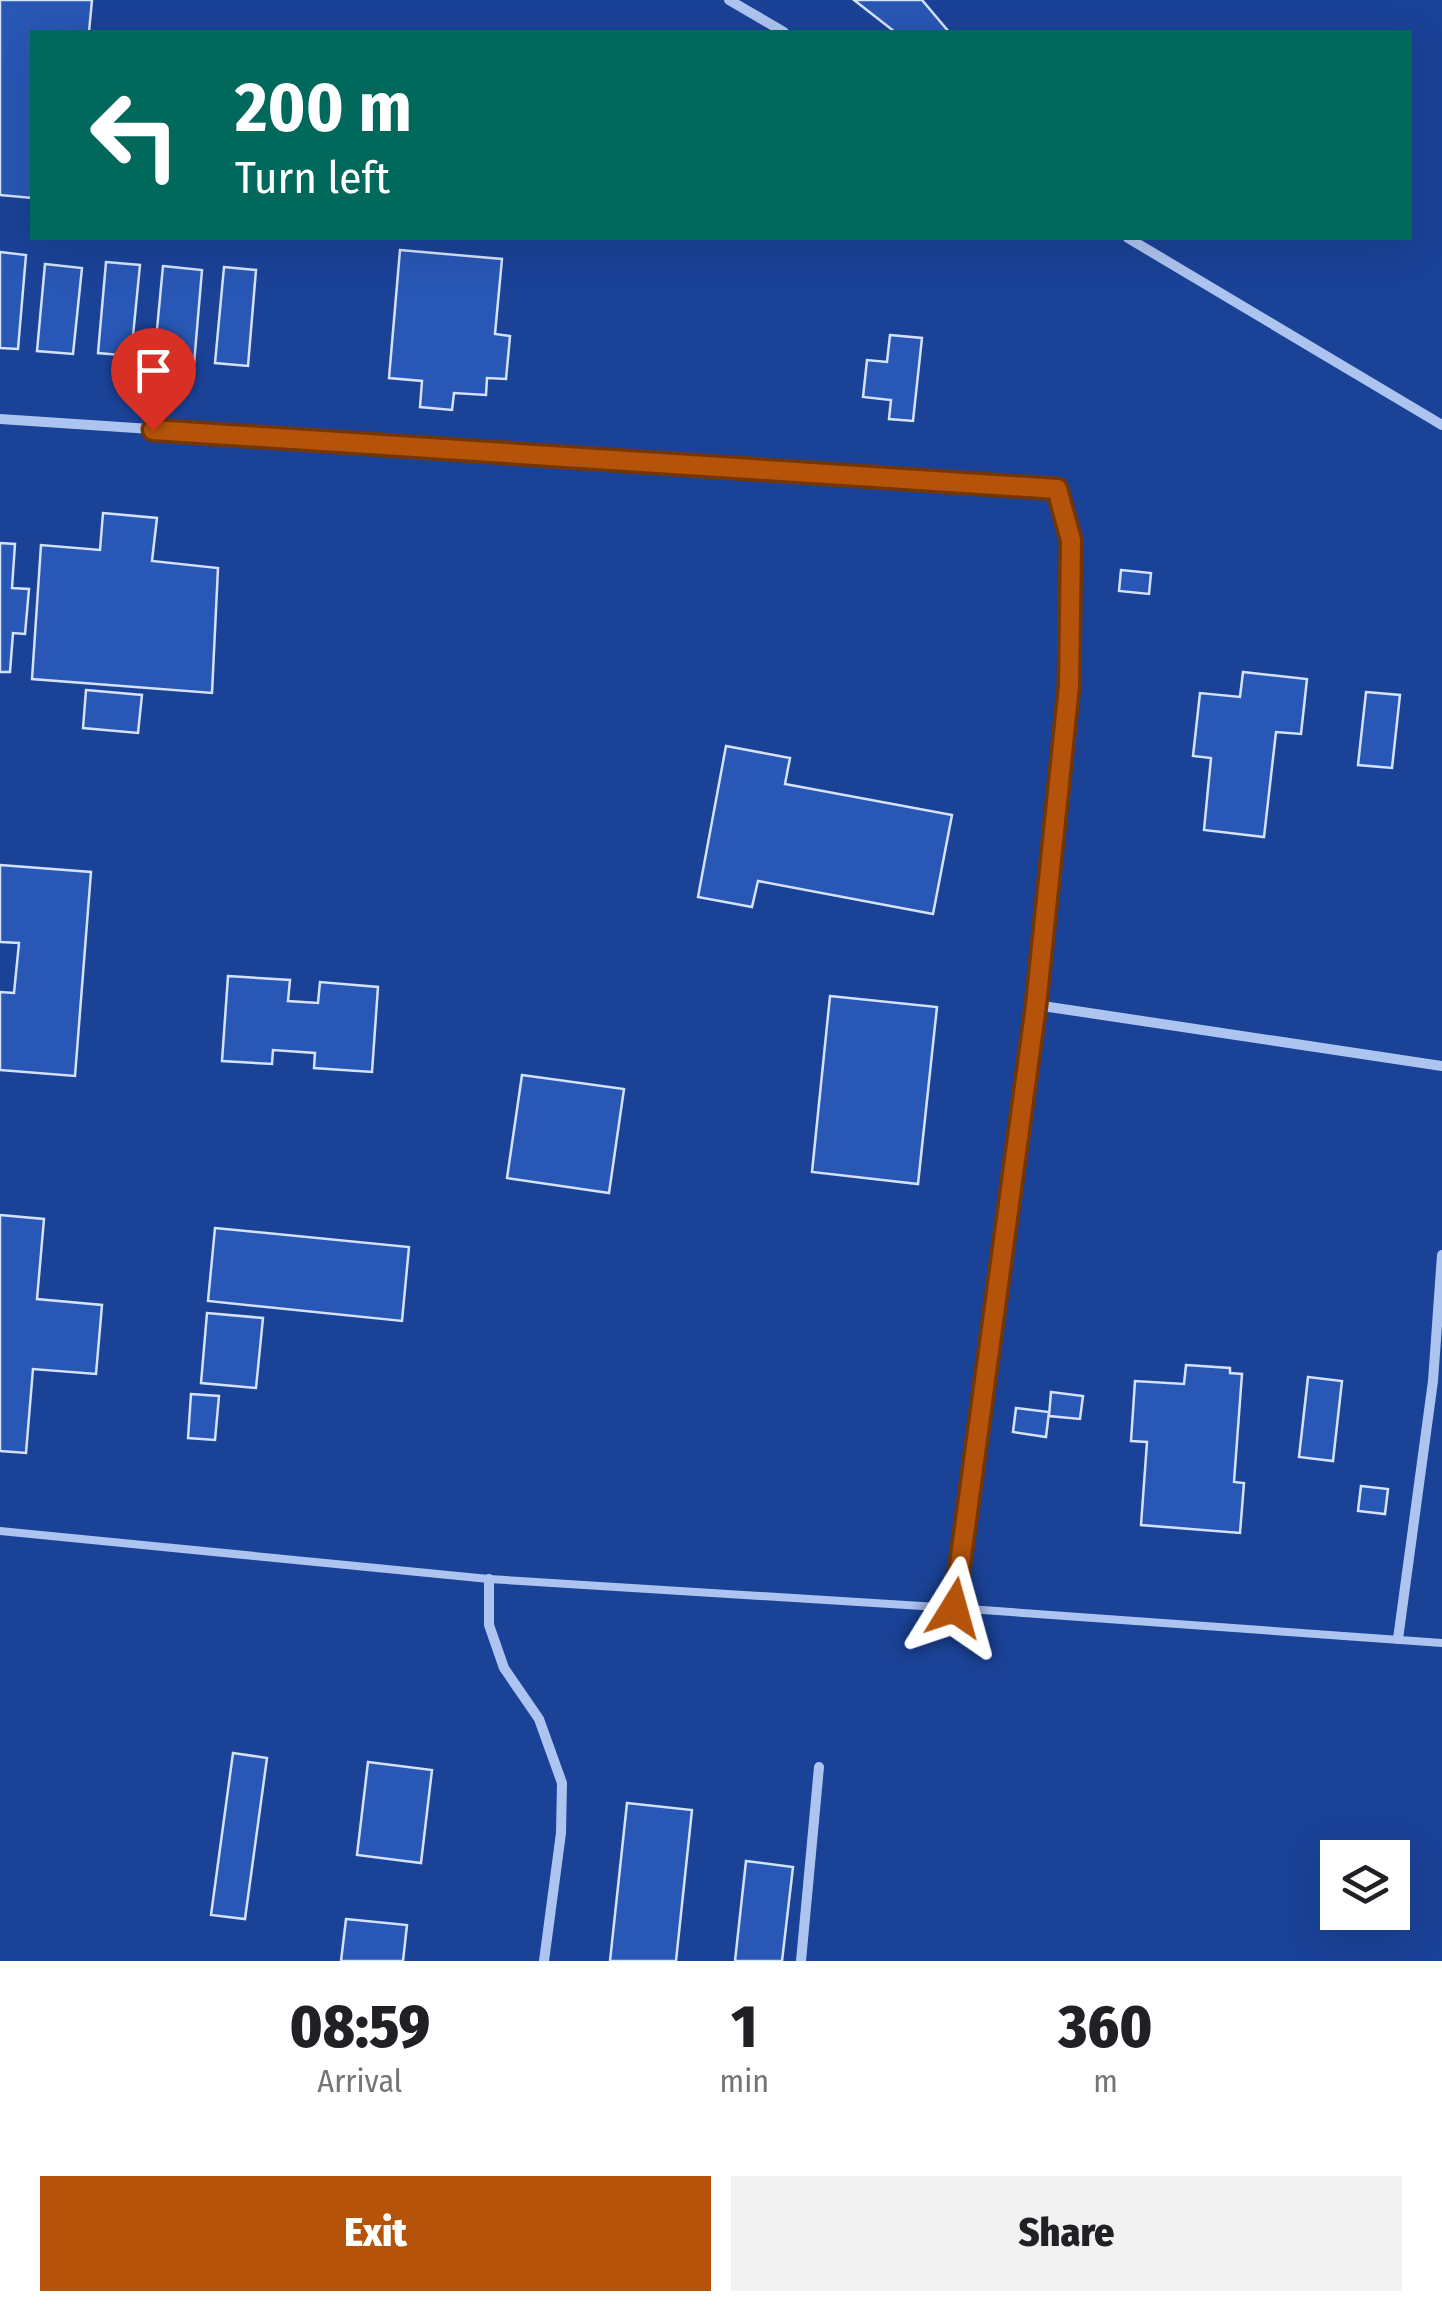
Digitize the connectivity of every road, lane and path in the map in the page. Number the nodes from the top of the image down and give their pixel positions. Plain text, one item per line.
1 (729, 0) edge
2 (781, 30) edge
3 (1131, 240) edge
4 (0, 419) edge
5 (1442, 424) edge
6 (1036, 1005) junction
7 (1442, 1066) edge
8 (1442, 1255) edge
9 (0, 1531) edge
10 (488, 1579) junction
11 (954, 1608) junction
12 (1398, 1639) junction
13 (1442, 1643) edge
14 (819, 1766) dead end
15 (544, 1961) edge
16 (801, 1961) edge

1 - 2 street
3 - 5 street
4 - 6 street
6 - 7 street
6 - 11 street
8 - 12 street
9 - 10 lane
10 - 11 lane
10 - 15 street
11 - 12 lane
12 - 13 lane
14 - 16 street

